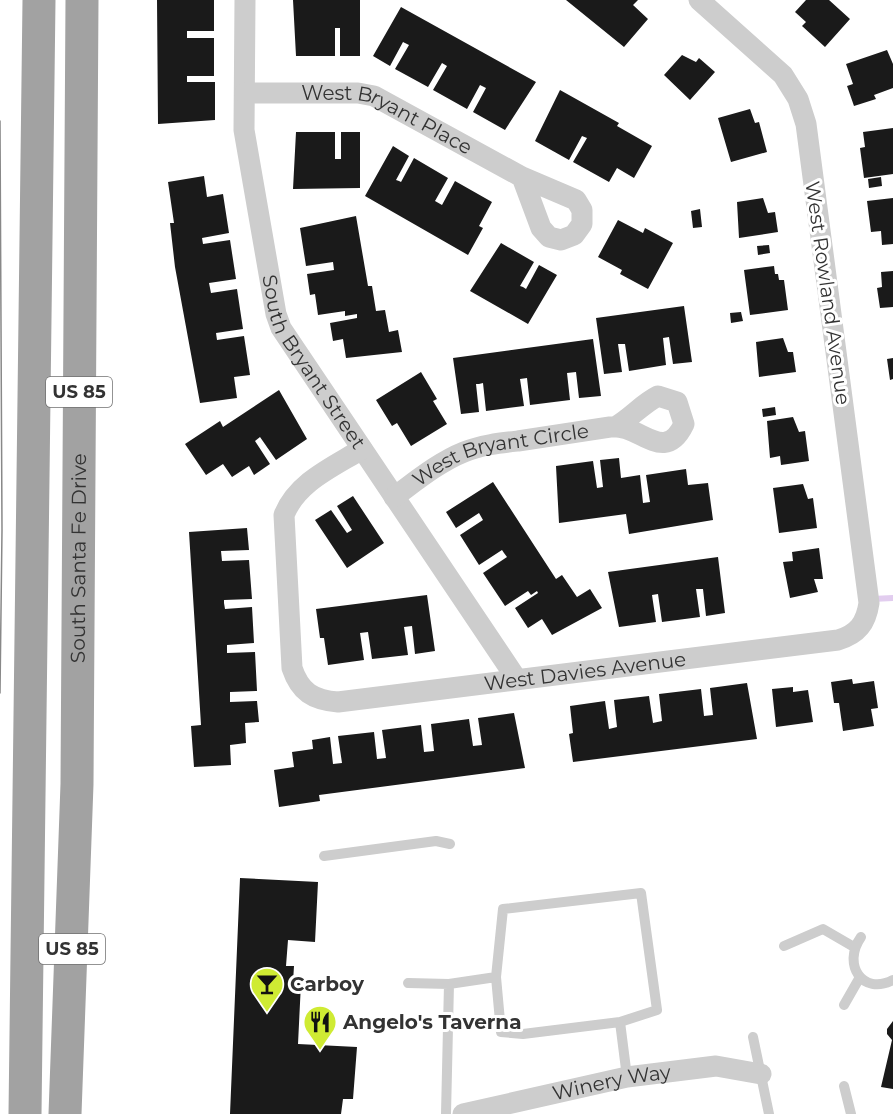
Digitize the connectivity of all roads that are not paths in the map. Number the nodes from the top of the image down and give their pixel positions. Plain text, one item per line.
1 (39, 0) edge
2 (82, 0) edge
3 (245, 0) edge
4 (699, 0) edge
5 (245, 93) junction
6 (522, 177) dead end
7 (615, 427) dead end
8 (362, 449) junction
9 (394, 496) junction
10 (862, 626) joint
11 (516, 678) junction
12 (450, 844) dead end
13 (324, 856) dead end
14 (861, 937) dead end
15 (784, 946) dead end
16 (854, 947) junction
17 (496, 977) junction
18 (860, 977) junction
19 (893, 980) edge
20 (408, 983) dead end
21 (449, 984) junction
22 (844, 1005) dead end
23 (620, 1022) junction
24 (753, 1037) dead end
25 (761, 1074) junction
26 (627, 1077) junction
27 (844, 1086) dead end
28 (25, 1114) edge
29 (64, 1114) edge
30 (446, 1114) edge
31 (463, 1114) edge
32 (769, 1114) edge
33 (851, 1114) edge

1 - 28 highway, US 85
2 - 29 highway, South Santa Fe Drive / US 85
3 - 5 street, South Bryant Street
4 - 10 street, West Rowland Avenue
5 - 6 street, West Bryant Place
5 - 8 street, South Bryant Street
7 - 9 street, West Bryant Circle
8 - 9 street, South Bryant Street
8 - 11 street, West Davies Avenue
9 - 11 street, South Bryant Street
10 - 11 street, West Davies Avenue
12 - 13 lane
14 - 16 lane
15 - 16 lane
16 - 18 lane
17 - 21 lane
17 - 23 lane
17 - 23 lane
18 - 19 lane
18 - 22 lane
20 - 21 lane
21 - 30 lane
23 - 26 lane
24 - 25 lane
25 - 26 street, Winery Way
25 - 32 lane
26 - 31 street, Winery Way
27 - 33 lane

